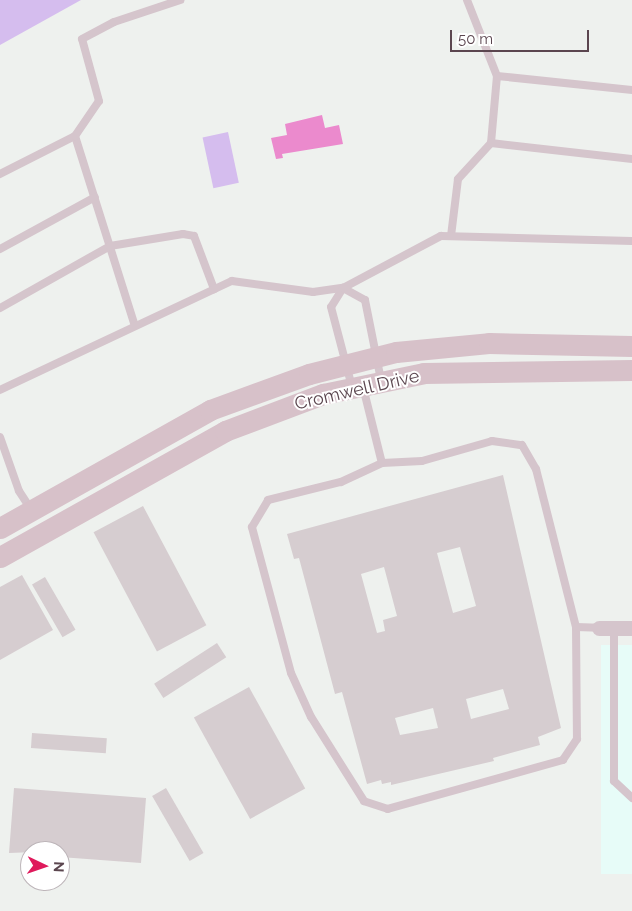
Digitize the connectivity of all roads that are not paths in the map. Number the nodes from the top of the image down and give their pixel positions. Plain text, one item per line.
1 (180, 0) edge
2 (467, 0) edge
3 (497, 76) junction
4 (632, 90) edge
5 (75, 136) junction
6 (491, 143) junction
7 (632, 159) edge
8 (0, 174) edge
9 (95, 198) junction
10 (451, 236) junction
11 (632, 241) edge
12 (110, 246) junction
13 (0, 248) edge
14 (343, 288) junction
15 (214, 290) junction
16 (0, 308) edge
17 (135, 326) junction
18 (632, 346) edge
19 (377, 357) junction
20 (346, 364) junction
21 (632, 370) edge
22 (366, 386) junction
23 (0, 390) edge
24 (0, 437) edge
25 (382, 463) junction
26 (31, 510) junction
27 (0, 528) edge
28 (0, 557) edge
29 (576, 627) junction
30 (598, 628) joint
31 (614, 628) junction
32 (632, 628) edge
33 (632, 798) edge

1 - 5 lane
2 - 3 lane
3 - 4 lane
3 - 6 lane
5 - 8 lane
5 - 9 lane
6 - 7 lane
6 - 10 lane
9 - 12 lane
9 - 13 lane
10 - 11 lane
10 - 14 lane
12 - 15 lane
12 - 16 lane
12 - 17 lane
14 - 15 lane
14 - 19 lane
14 - 20 lane
15 - 17 lane
17 - 23 lane
18 - 19 street, Cromwell Drive
19 - 20 street, Cromwell Drive
19 - 22 lane
20 - 22 lane
20 - 26 street, Cromwell Drive
21 - 22 street, Cromwell Drive
22 - 25 lane
22 - 28 street, Cromwell Drive
24 - 26 lane
25 - 29 lane
25 - 29 lane
26 - 27 street, Cromwell Drive
29 - 30 lane
30 - 31 street
31 - 32 street
31 - 33 lane

